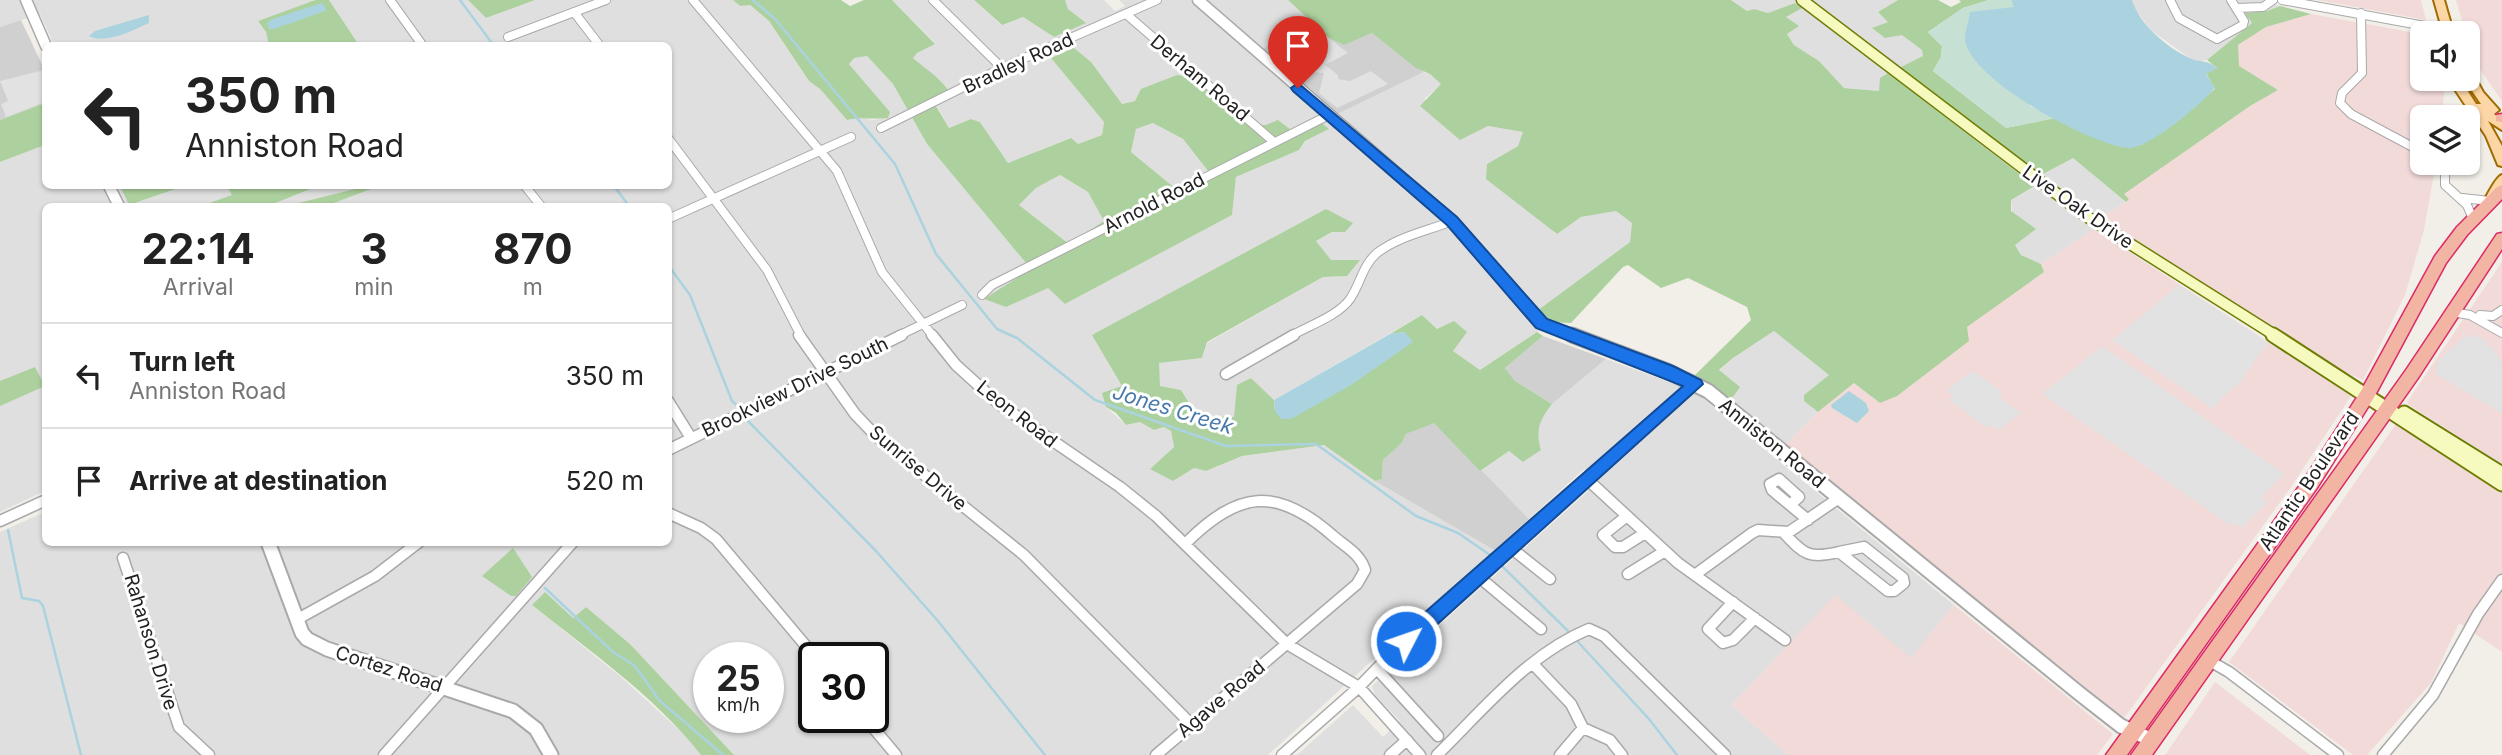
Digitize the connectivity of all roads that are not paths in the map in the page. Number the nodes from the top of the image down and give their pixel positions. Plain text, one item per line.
1 (26, 0) edge
2 (390, 0) edge
3 (606, 0) edge
4 (692, 0) edge
5 (933, 0) edge
6 (1157, 0) edge
7 (1198, 0) edge
8 (1804, 0) edge
9 (2170, 0) edge
10 (2231, 0) edge
11 (2273, 0) edge
12 (2282, 0) edge
13 (2440, 0) edge
14 (2237, 8) junction
15 (574, 12) junction
16 (2361, 13) junction
17 (1126, 14) junction
18 (2445, 21) edge
19 (2410, 24) edge
20 (508, 37) dead end
21 (44, 42) edge
22 (420, 42) edge
23 (597, 42) edge
24 (1003, 68) junction
25 (2462, 91) edge
26 (2464, 91) edge
27 (2477, 91) edge
28 (1329, 115) junction
29 (2502, 118) edge
30 (2502, 126) edge
31 (881, 128) dead end
32 (851, 138) dead end
33 (1274, 142) junction
34 (672, 143) edge
35 (2410, 146) edge
36 (820, 151) junction
37 (2502, 162) edge
38 (2445, 175) edge
39 (2502, 178) edge
40 (2502, 190) edge
41 (2457, 196) junction
42 (713, 199) junction
43 (2490, 201) junction
44 (672, 217) edge
45 (2473, 219) junction
46 (1452, 221) junction
47 (2502, 238) edge
48 (982, 295) dead end
49 (962, 304) dead end
50 (2456, 305) junction
51 (2502, 310) edge
52 (2480, 314) junction
53 (922, 325) junction
54 (2502, 327) edge
55 (2502, 333) edge
56 (825, 372) junction
57 (1226, 374) dead end
58 (1695, 384) junction
59 (2367, 395) junction
60 (672, 407) edge
61 (2387, 407) junction
62 (691, 438) junction
63 (672, 448) edge
64 (2502, 474) edge
65 (1588, 480) junction
66 (2502, 484) edge
67 (1839, 498) junction
68 (42, 502) edge
69 (1790, 505) dead end
70 (672, 515) edge
71 (1627, 516) junction
72 (1808, 520) junction
73 (0, 521) edge
74 (1645, 533) junction
75 (1784, 533) junction
76 (1186, 542) junction
77 (269, 546) edge
78 (415, 546) edge
79 (569, 546) edge
80 (1511, 548) junction
81 (1665, 551) junction
82 (1839, 552) junction
83 (2259, 555) junction
84 (123, 558) dead end
85 (1628, 574) dead end
86 (1696, 574) junction
87 (1479, 577) junction
88 (2266, 578) junction
89 (1550, 579) dead end
90 (2502, 580) edge
91 (1733, 602) junction
92 (1755, 618) junction
93 (296, 620) junction
94 (1541, 629) dead end
95 (1785, 640) dead end
96 (803, 642) edge
97 (1287, 644) junction
98 (2208, 660) junction
99 (1533, 664) junction
100 (1377, 668) junction
101 (444, 687) junction
102 (1359, 687) junction
103 (1191, 724) junction
104 (1583, 728) junction
105 (2133, 731) junction
106 (878, 733) edge
107 (1438, 736) dead end
108 (1406, 740) junction
109 (2146, 748) edge
110 (209, 755) edge
111 (384, 755) edge
112 (551, 755) edge
113 (896, 755) edge
114 (1156, 755) edge
115 (1282, 755) edge
116 (1390, 755) edge
117 (1420, 755) edge
118 (1437, 755) edge
119 (1560, 755) edge
120 (1622, 755) edge
121 (1725, 755) edge
122 (2116, 755) edge
123 (2338, 755) edge
124 (2383, 755) edge

1 - 21 street
2 - 22 street
3 - 15 street
4 - 36 street, Leon Road
5 - 24 street
6 - 17 street, Bradley Road
7 - 28 street, Anniston Road
8 - 59 main road, Live Oak Drive
9 - 14 street
10 - 14 street
11 - 14 street
12 - 16 street
13 - 18 main road
15 - 20 street
15 - 23 street
16 - 19 street
16 - 35 street
17 - 24 street, Bradley Road
17 - 33 street, Derham Road
24 - 31 street, Bradley Road
25 - 37 main road
26 - 30 main road
27 - 29 main road
28 - 33 street, Arnold Road
28 - 46 street, Anniston Road
32 - 36 street
33 - 48 street, Arnold Road
34 - 42 street, Sunrise Drive
36 - 42 street
36 - 53 street, Leon Road
38 - 41 street
39 - 43 main road, Atlantic Boulevard
40 - 43 highway, Atlantic Boulevard
41 - 43 street
41 - 45 street
42 - 44 street
42 - 56 street, Sunrise Drive
43 - 45 highway, Atlantic Boulevard
45 - 59 highway, Atlantic Boulevard
46 - 57 street
46 - 58 street, Anniston Road
47 - 50 highway, Atlantic Boulevard
49 - 53 street
50 - 52 street
50 - 55 street
50 - 61 highway, Atlantic Boulevard
51 - 52 street
52 - 54 street
53 - 56 street, Brookview Drive South
53 - 76 street, Leon Road
56 - 62 street, Brookview Drive South
56 - 103 street, Sunrise Drive
58 - 65 street
58 - 67 street, Anniston Road
59 - 61 main road, Live Oak Drive
59 - 83 highway, Atlantic Boulevard
60 - 62 street
61 - 64 main road
61 - 66 main road
61 - 88 highway, Atlantic Boulevard
62 - 63 street, Brookview Drive South
65 - 71 street
65 - 80 street
67 - 72 street
67 - 105 street, Anniston Road
68 - 73 street
69 - 72 street
70 - 96 street
71 - 74 street
71 - 74 street
72 - 75 street
74 - 81 street
75 - 82 street
75 - 86 street
76 - 97 street, Leon Road
76 - 97 street, Agave Road
77 - 93 street, Cortez Road
78 - 93 street
79 - 101 street
80 - 87 street
80 - 89 street
81 - 85 street
81 - 86 street
82 - 82 street
83 - 88 highway
83 - 105 highway, Atlantic Boulevard
84 - 110 street, Rahanson Drive
86 - 91 street
87 - 94 street
87 - 100 street
88 - 98 highway, Atlantic Boulevard
90 - 124 street
91 - 92 street
91 - 92 street
92 - 95 street
93 - 101 street, Cortez Road
97 - 102 street, Leon Road
97 - 103 street, Agave Road
98 - 109 highway, Atlantic Boulevard
98 - 123 street
99 - 104 street
99 - 118 street
99 - 121 street
100 - 102 street
100 - 107 street
101 - 111 street
101 - 112 street, Cortez Road
102 - 108 street, Leon Road
102 - 115 street
103 - 114 street, Agave Road
104 - 119 street
104 - 120 street
105 - 109 street, Anniston Road
105 - 122 highway, Atlantic Boulevard
106 - 113 street
108 - 116 street
108 - 117 street, Leon Road

